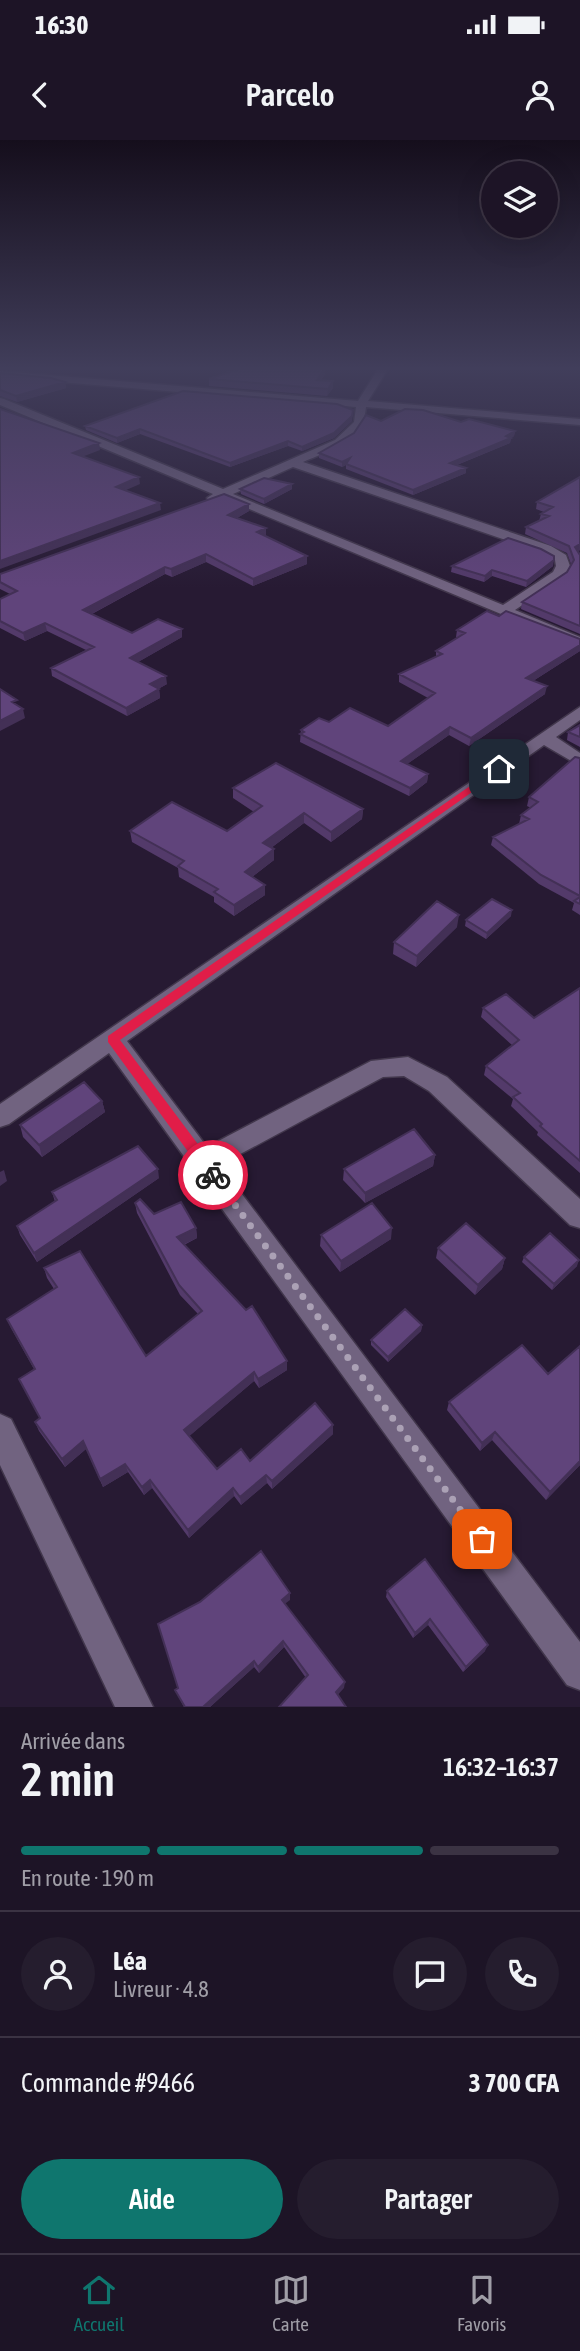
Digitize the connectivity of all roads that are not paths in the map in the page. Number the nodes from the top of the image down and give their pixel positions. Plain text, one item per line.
1 (97, 442) edge
2 (339, 442) edge
3 (293, 463) junction
4 (221, 495) junction
5 (195, 505) edge
6 (504, 611) junction
7 (580, 642) edge
8 (580, 712) edge
9 (544, 737) junction
10 (580, 761) edge
11 (112, 1039) junction
12 (0, 1118) edge
13 (203, 1162) junction
14 (580, 1216) edge
15 (0, 1430) edge
16 (580, 1672) edge
17 (134, 1707) edge

1 - 4 street
2 - 3 street
3 - 4 street
3 - 6 street
4 - 5 street
4 - 6 street
6 - 7 street
8 - 9 street
9 - 10 street
9 - 11 street
11 - 12 street
11 - 13 street
13 - 14 street
13 - 16 street
15 - 17 street

